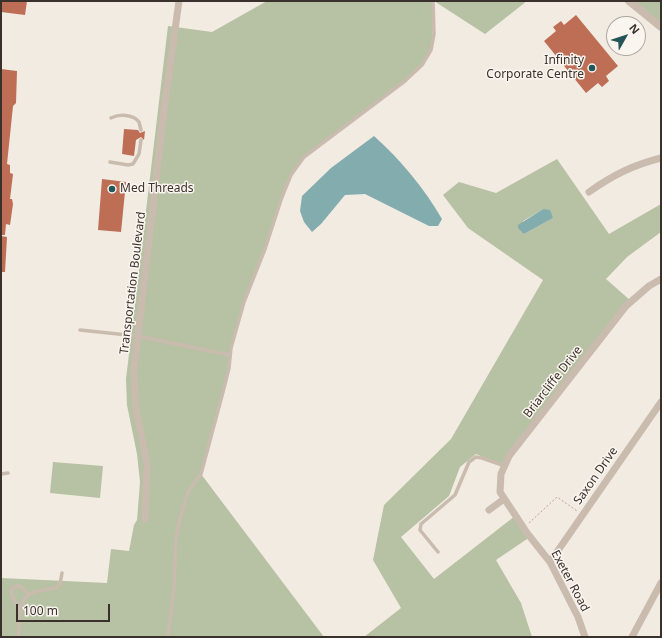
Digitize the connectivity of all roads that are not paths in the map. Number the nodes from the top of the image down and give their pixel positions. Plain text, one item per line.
1 (180, 1) edge
2 (433, 1) edge
3 (629, 1) edge
4 (661, 27) edge
5 (111, 118) dead end
6 (141, 130) dead end
7 (141, 140) dead end
8 (661, 158) edge
9 (110, 162) dead end
10 (589, 192) dead end
11 (661, 279) edge
12 (80, 330) dead end
13 (137, 336) junction
14 (230, 355) junction
15 (661, 402) edge
16 (505, 466) junction
17 (8, 473) dead end
18 (1, 474) edge
19 (504, 499) junction
20 (489, 510) dead end
21 (145, 519) dead end
22 (438, 552) dead end
23 (550, 562) junction
24 (62, 573) dead end
25 (661, 583) edge
26 (29, 595) junction
27 (20, 613) junction
28 (18, 637) edge
29 (168, 637) edge
30 (585, 637) edge
31 (632, 637) edge

1 - 13 street, Transportation Boulevard
2 - 14 lane
3 - 4 street
5 - 6 lane
7 - 9 lane
8 - 10 street
11 - 16 street, Briarcliffe Drive
12 - 13 lane
13 - 14 lane
13 - 21 street, Transportation Boulevard
14 - 29 lane
15 - 23 street, Saxon Drive
16 - 19 street, Briarcliffe Drive
16 - 22 lane
17 - 18 lane
19 - 20 street
19 - 23 street, Exeter Road
23 - 30 street, Exeter Road
24 - 26 lane
25 - 31 street
26 - 27 lane
26 - 27 lane
27 - 28 lane

